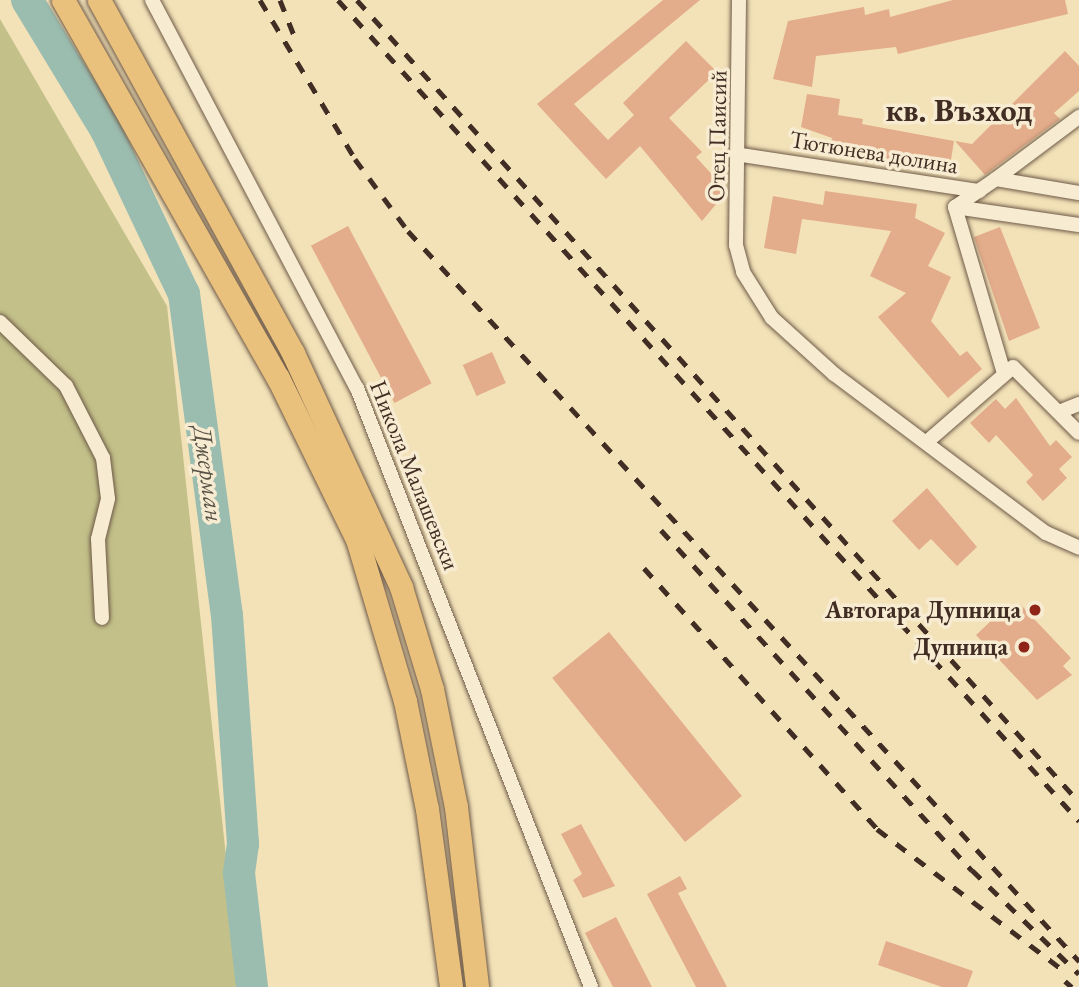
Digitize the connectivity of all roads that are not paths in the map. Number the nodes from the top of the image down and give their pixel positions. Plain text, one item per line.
1 (63, 0) edge
2 (99, 0) edge
3 (152, 0) edge
4 (756, 0) edge
5 (741, 1) edge
6 (1079, 117) edge
7 (741, 155) junction
8 (996, 180) junction
9 (979, 191) junction
10 (1079, 193) edge
11 (955, 206) junction
12 (1079, 225) edge
13 (0, 322) edge
14 (1003, 370) junction
15 (1079, 404) edge
16 (1059, 412) junction
17 (1079, 433) edge
18 (929, 440) junction
19 (1079, 548) edge
20 (102, 618) dead end
21 (451, 987) edge
22 (477, 987) edge
23 (591, 987) edge

1 - 21 main road
2 - 22 main road
3 - 23 street, Никола Малашевски
4 - 5 street
5 - 7 street, Отец Паисий
6 - 8 street, Тютюнева долина
7 - 9 street, Тютюнева долина
7 - 18 street, Отец Паисий
8 - 9 street, Тютюнева долина
8 - 10 street
9 - 11 street
11 - 12 street
11 - 14 street
13 - 20 street
14 - 16 street
14 - 18 street
15 - 16 street
16 - 17 street
18 - 19 street

